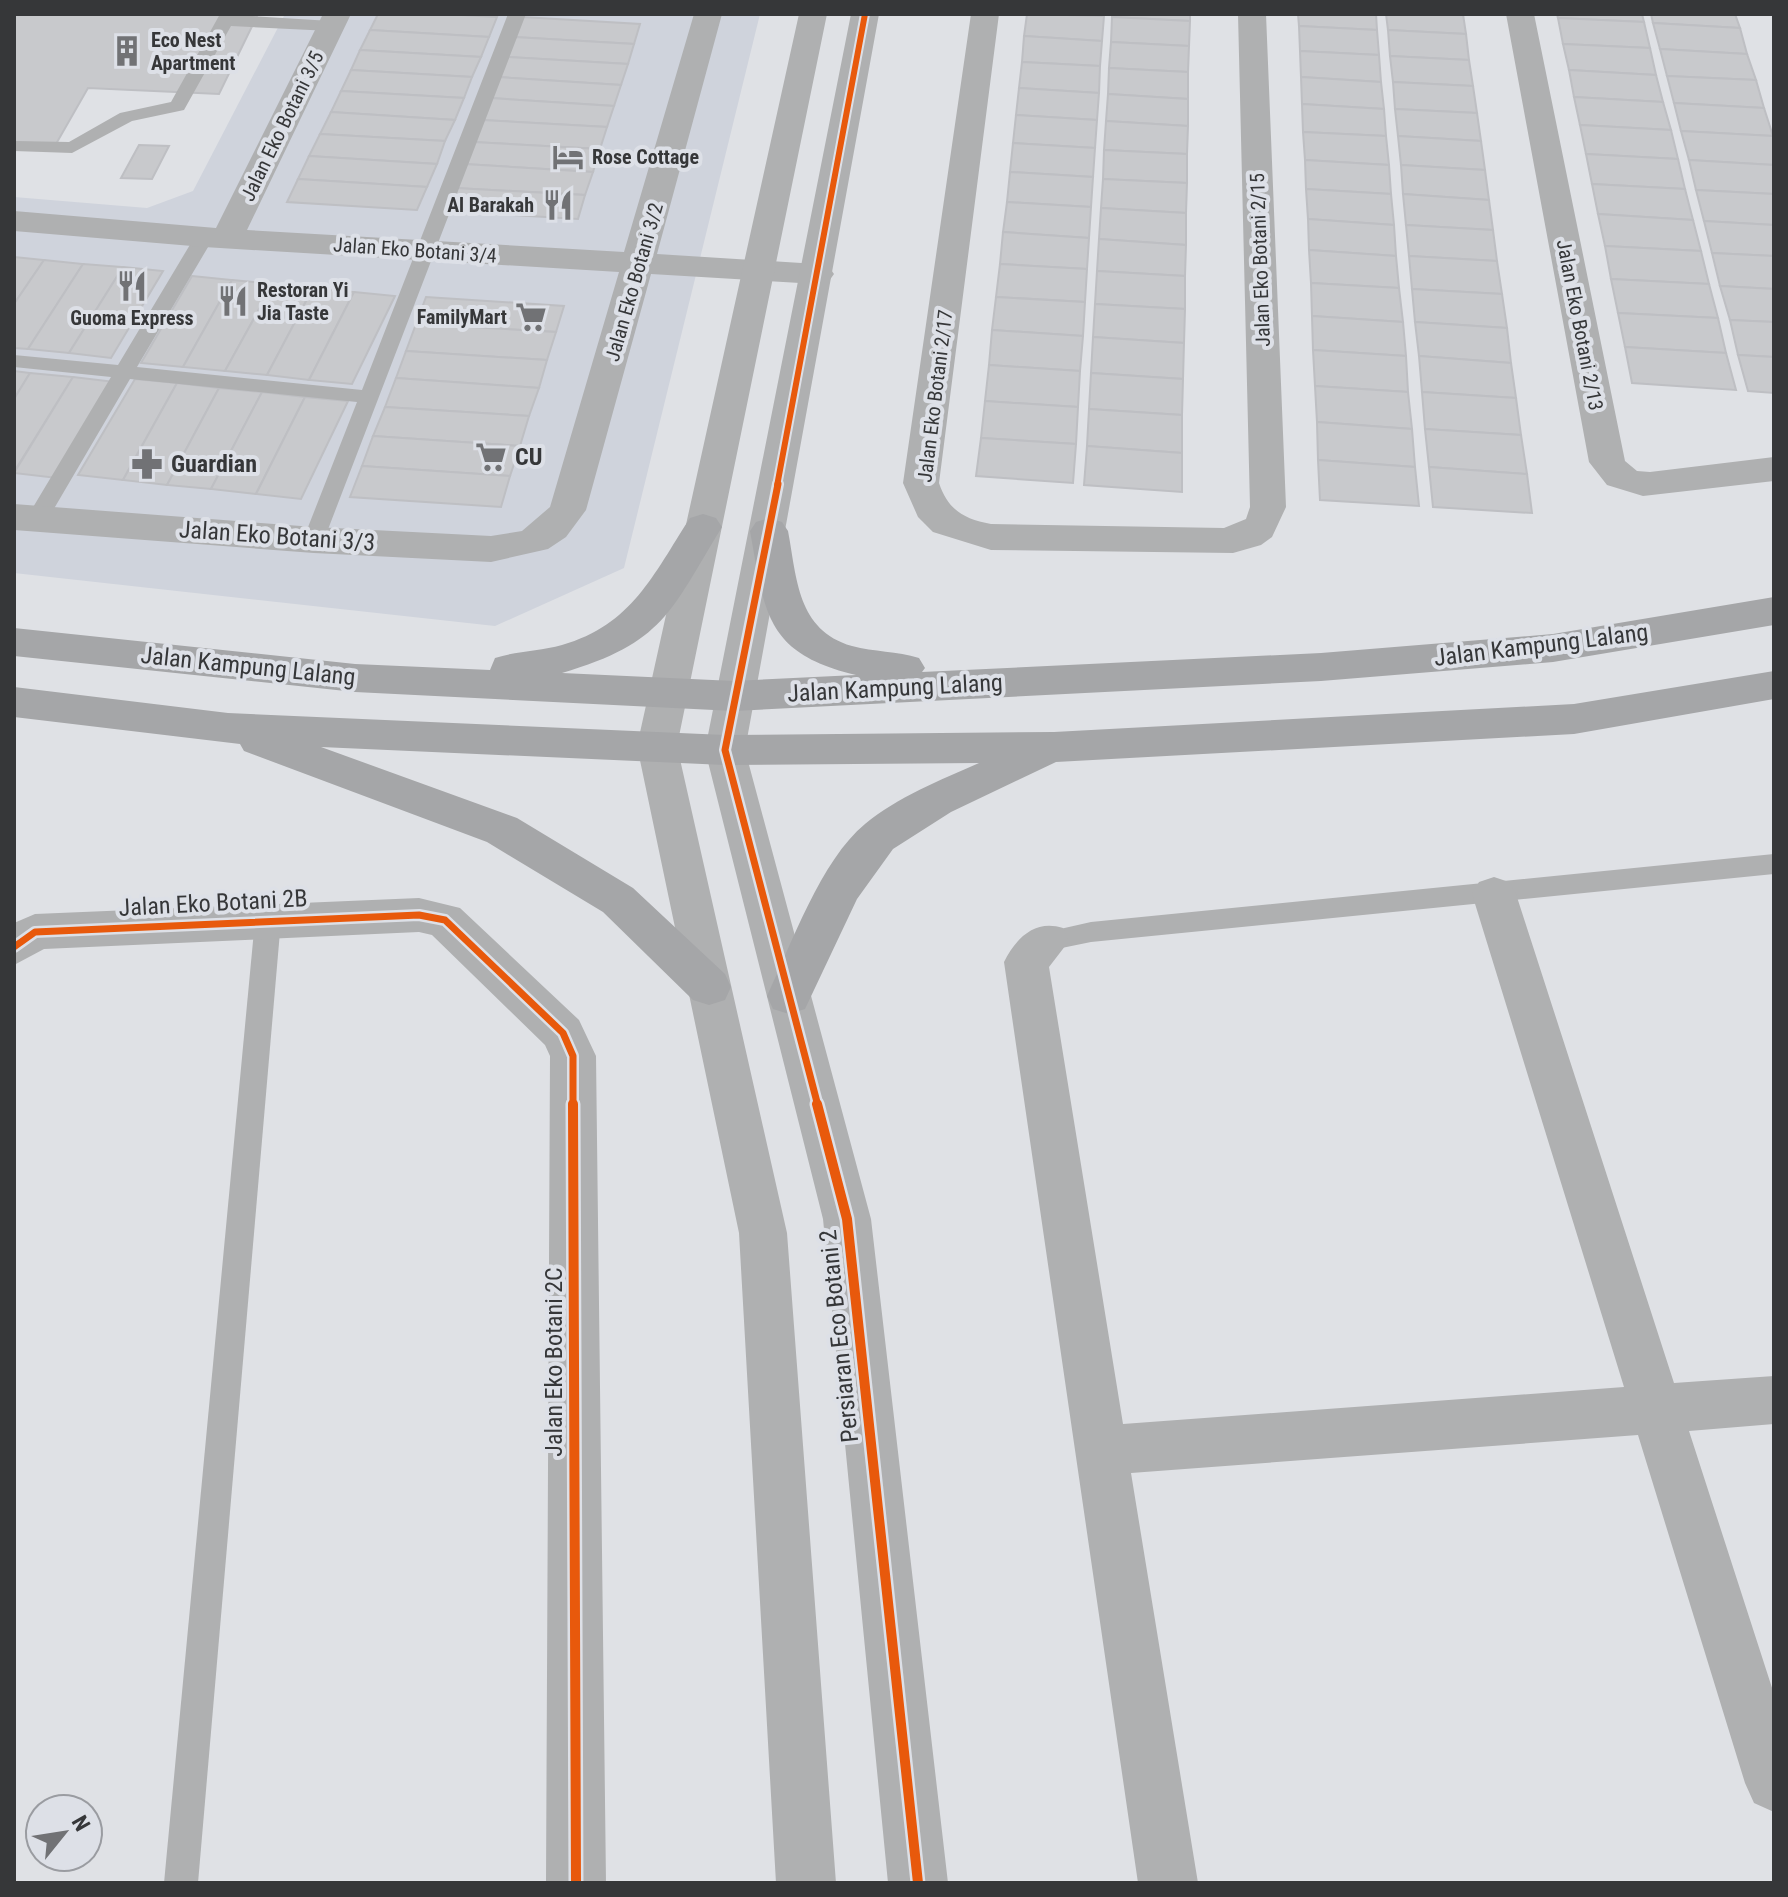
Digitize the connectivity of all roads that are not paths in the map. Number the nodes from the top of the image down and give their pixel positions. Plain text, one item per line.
1 (517, 14) edge
2 (708, 14) edge
3 (813, 14) edge
4 (865, 14) edge
5 (985, 14) edge
6 (1252, 14) edge
7 (1520, 14) edge
8 (227, 18) edge
9 (334, 20) edge
10 (14, 146) edge
11 (14, 221) edge
12 (215, 237) junction
13 (424, 250) junction
14 (640, 264) junction
15 (758, 271) junction
16 (817, 274) junction
17 (14, 361) edge
18 (125, 371) junction
19 (369, 397) junction
20 (1774, 469) edge
21 (1268, 507) joint
22 (25, 518) edge
23 (703, 527) junction
24 (769, 531) junction
25 (540, 539) joint
26 (314, 540) junction
27 (1774, 611) edge
28 (14, 642) edge
29 (355, 678) junction
30 (1041, 681) junction
31 (1774, 685) edge
32 (667, 693) junction
33 (734, 696) junction
34 (14, 702) edge
35 (228, 728) junction
36 (657, 746) junction
37 (1054, 747) junction
38 (725, 750) junction
39 (1774, 864) edge
40 (1494, 894) junction
41 (419, 915) joint
42 (268, 920) junction
43 (1047, 941) joint
44 (14, 947) edge
45 (709, 987) junction
46 (789, 996) junction
47 (1774, 1400) edge
48 (1656, 1408) junction
49 (1103, 1450) junction
50 (1774, 1783) edge
51 (181, 1883) edge
52 (576, 1883) edge
53 (806, 1883) edge
54 (918, 1883) edge
55 (1168, 1883) edge

1 - 13 lane
2 - 14 street, Jalan Eko Botani 3/2
3 - 15 street
4 - 16 street
5 - 21 street, Jalan Eko Botani 2/17
6 - 21 street, Jalan Eko Botani 2/15
7 - 20 street, Jalan Eko Botani 2/13
8 - 9 lane
8 - 10 lane
9 - 12 street, Jalan Eko Botani 3/5
11 - 12 street, Jalan Eko Botani 3/4
12 - 13 street, Jalan Eko Botani 3/4
12 - 18 lane
13 - 14 street, Jalan Eko Botani 3/4
13 - 19 lane
14 - 15 street, Jalan Eko Botani 3/4
14 - 25 street, Jalan Eko Botani 3/2
15 - 16 street, Jalan Eko Botani 3/4
15 - 23 street
16 - 24 street
17 - 18 lane
18 - 19 lane
18 - 22 lane
19 - 26 lane
22 - 26 street, Jalan Eko Botani 3/3
23 - 29 main road
23 - 32 street
24 - 30 main road
24 - 33 street
25 - 26 street, Jalan Eko Botani 3/3
27 - 30 main road, Jalan Kampung Lalang
28 - 29 main road, Jalan Kampung Lalang
29 - 32 main road, Jalan Kampung Lalang
30 - 33 main road, Jalan Kampung Lalang
31 - 37 main road
32 - 33 main road, Jalan Kampung Lalang
32 - 36 street
33 - 38 street
34 - 35 main road
35 - 36 main road
35 - 45 main road
36 - 38 main road
36 - 45 street
37 - 38 main road
37 - 46 main road
38 - 46 street, Persiaran Eco Botani 2
39 - 40 lane
40 - 43 lane
40 - 48 street
41 - 42 street, Jalan Eko Botani 2B
41 - 52 street, Jalan Eko Botani 2C
42 - 44 street, Jalan Eko Botani 2B
42 - 51 lane
43 - 49 street
45 - 53 street
46 - 54 street, Persiaran Eco Botani 2
47 - 48 street
48 - 49 street
48 - 50 street
49 - 55 street

